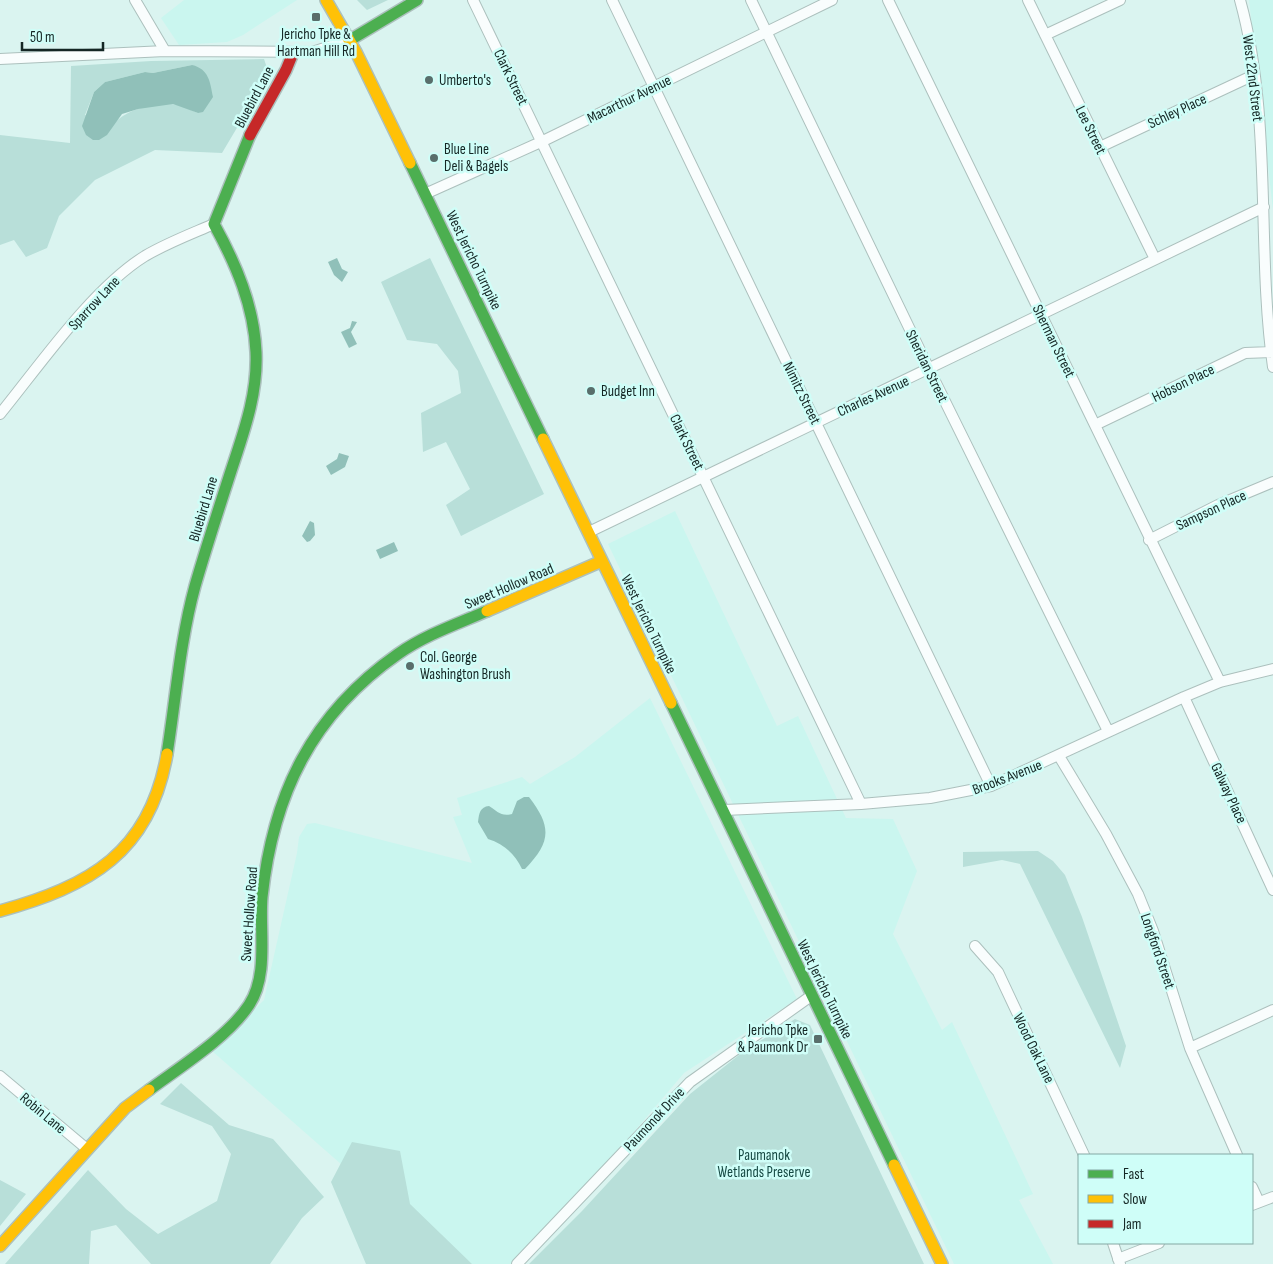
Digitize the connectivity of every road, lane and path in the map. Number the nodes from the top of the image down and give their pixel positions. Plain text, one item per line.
1 (135, 0) edge
2 (326, 0) edge
3 (417, 0) edge
4 (473, 0) edge
5 (612, 0) edge
6 (750, 0) edge
7 (832, 0) edge
8 (888, 0) edge
9 (1028, 0) edge
10 (1120, 0) edge
11 (1240, 0) edge
12 (766, 32) junction
13 (1045, 35) junction
14 (350, 40) junction
15 (165, 51) junction
16 (293, 53) junction
17 (0, 59) edge
18 (1254, 75) junction
19 (654, 87) junction
20 (543, 141) junction
21 (1100, 147) junction
22 (425, 194) junction
23 (1264, 207) junction
24 (214, 224) junction
25 (1155, 259) junction
26 (1041, 314) junction
27 (1272, 352) edge
28 (1273, 367) edge
29 (929, 370) junction
30 (0, 414) edge
31 (817, 423) junction
32 (1095, 425) junction
33 (703, 476) junction
34 (1273, 482) edge
35 (588, 532) junction
36 (1149, 540) junction
37 (602, 561) junction
38 (1273, 669) edge
39 (1220, 682) junction
40 (1184, 697) junction
41 (1108, 731) junction
42 (1059, 756) junction
43 (991, 786) junction
44 (861, 804) junction
45 (724, 810) junction
46 (1273, 890) edge
47 (0, 911) edge
48 (975, 946) dead end
49 (811, 996) junction
50 (1273, 1010) edge
51 (1190, 1048) junction
52 (0, 1076) edge
53 (87, 1149) junction
54 (1084, 1154) edge
55 (1237, 1154) edge
56 (1273, 1197) edge
57 (1255, 1204) edge
58 (1113, 1244) edge
59 (1157, 1244) edge
60 (0, 1246) edge
61 (1119, 1262) edge
62 (517, 1264) edge
63 (942, 1264) edge

1 - 15 street
2 - 14 street, West Jericho Turnpike
3 - 14 street
4 - 20 street, Clark Street
5 - 19 street, Nimitz Street
6 - 12 street, Sheridan Street
7 - 12 street, Macarthur Avenue
8 - 26 street, Sherman Street
9 - 13 street, Lee Street
10 - 13 street
11 - 18 street, West 22nd Street
12 - 19 street, Macarthur Avenue
12 - 29 street, Sheridan Street
13 - 21 street, Lee Street
14 - 16 street
14 - 22 street, West Jericho Turnpike
15 - 16 street
15 - 17 street
16 - 24 street, Bluebird Lane
18 - 21 street, Schley Place
18 - 23 street, West 22nd Street
19 - 20 street, Macarthur Avenue
19 - 31 street, Nimitz Street
20 - 22 street, Macarthur Avenue
20 - 33 street, Clark Street
21 - 25 street, Lee Street
22 - 35 street, West Jericho Turnpike
23 - 25 street, Charles Avenue
23 - 27 street, West 22nd Street
24 - 30 street, Sparrow Lane
24 - 47 street, Bluebird Lane
25 - 26 street, Charles Avenue
26 - 29 street, Charles Avenue
26 - 32 street, Sherman Street
27 - 28 street, West 22nd Street
27 - 32 street, Hobson Place
29 - 31 street, Charles Avenue
29 - 41 street, Sheridan Street
31 - 33 street, Charles Avenue
31 - 43 street, Nimitz Street
32 - 36 street, Sherman Street
33 - 35 street, Charles Avenue
33 - 44 street, Clark Street
34 - 36 street, Sampson Place
35 - 37 street, West Jericho Turnpike
36 - 39 street, Sherman Street
37 - 45 street, West Jericho Turnpike
37 - 53 street, Sweet Hollow Road
38 - 39 street, Brooks Avenue
39 - 40 street, Brooks Avenue
40 - 41 street, Brooks Avenue
40 - 46 street, Galway Place
41 - 42 street, Brooks Avenue
42 - 43 street, Brooks Avenue
42 - 51 street, Longford Street
43 - 44 street, Brooks Avenue
44 - 45 street, Brooks Avenue
45 - 49 street, West Jericho Turnpike
48 - 54 street, Wood Oak Lane
49 - 62 street, Paumonok Drive
49 - 63 street, West Jericho Turnpike
50 - 51 street
51 - 55 street, Longford Street
52 - 53 street, Robin Lane
53 - 60 street, Sweet Hollow Road
56 - 57 street
58 - 61 street
59 - 61 street

